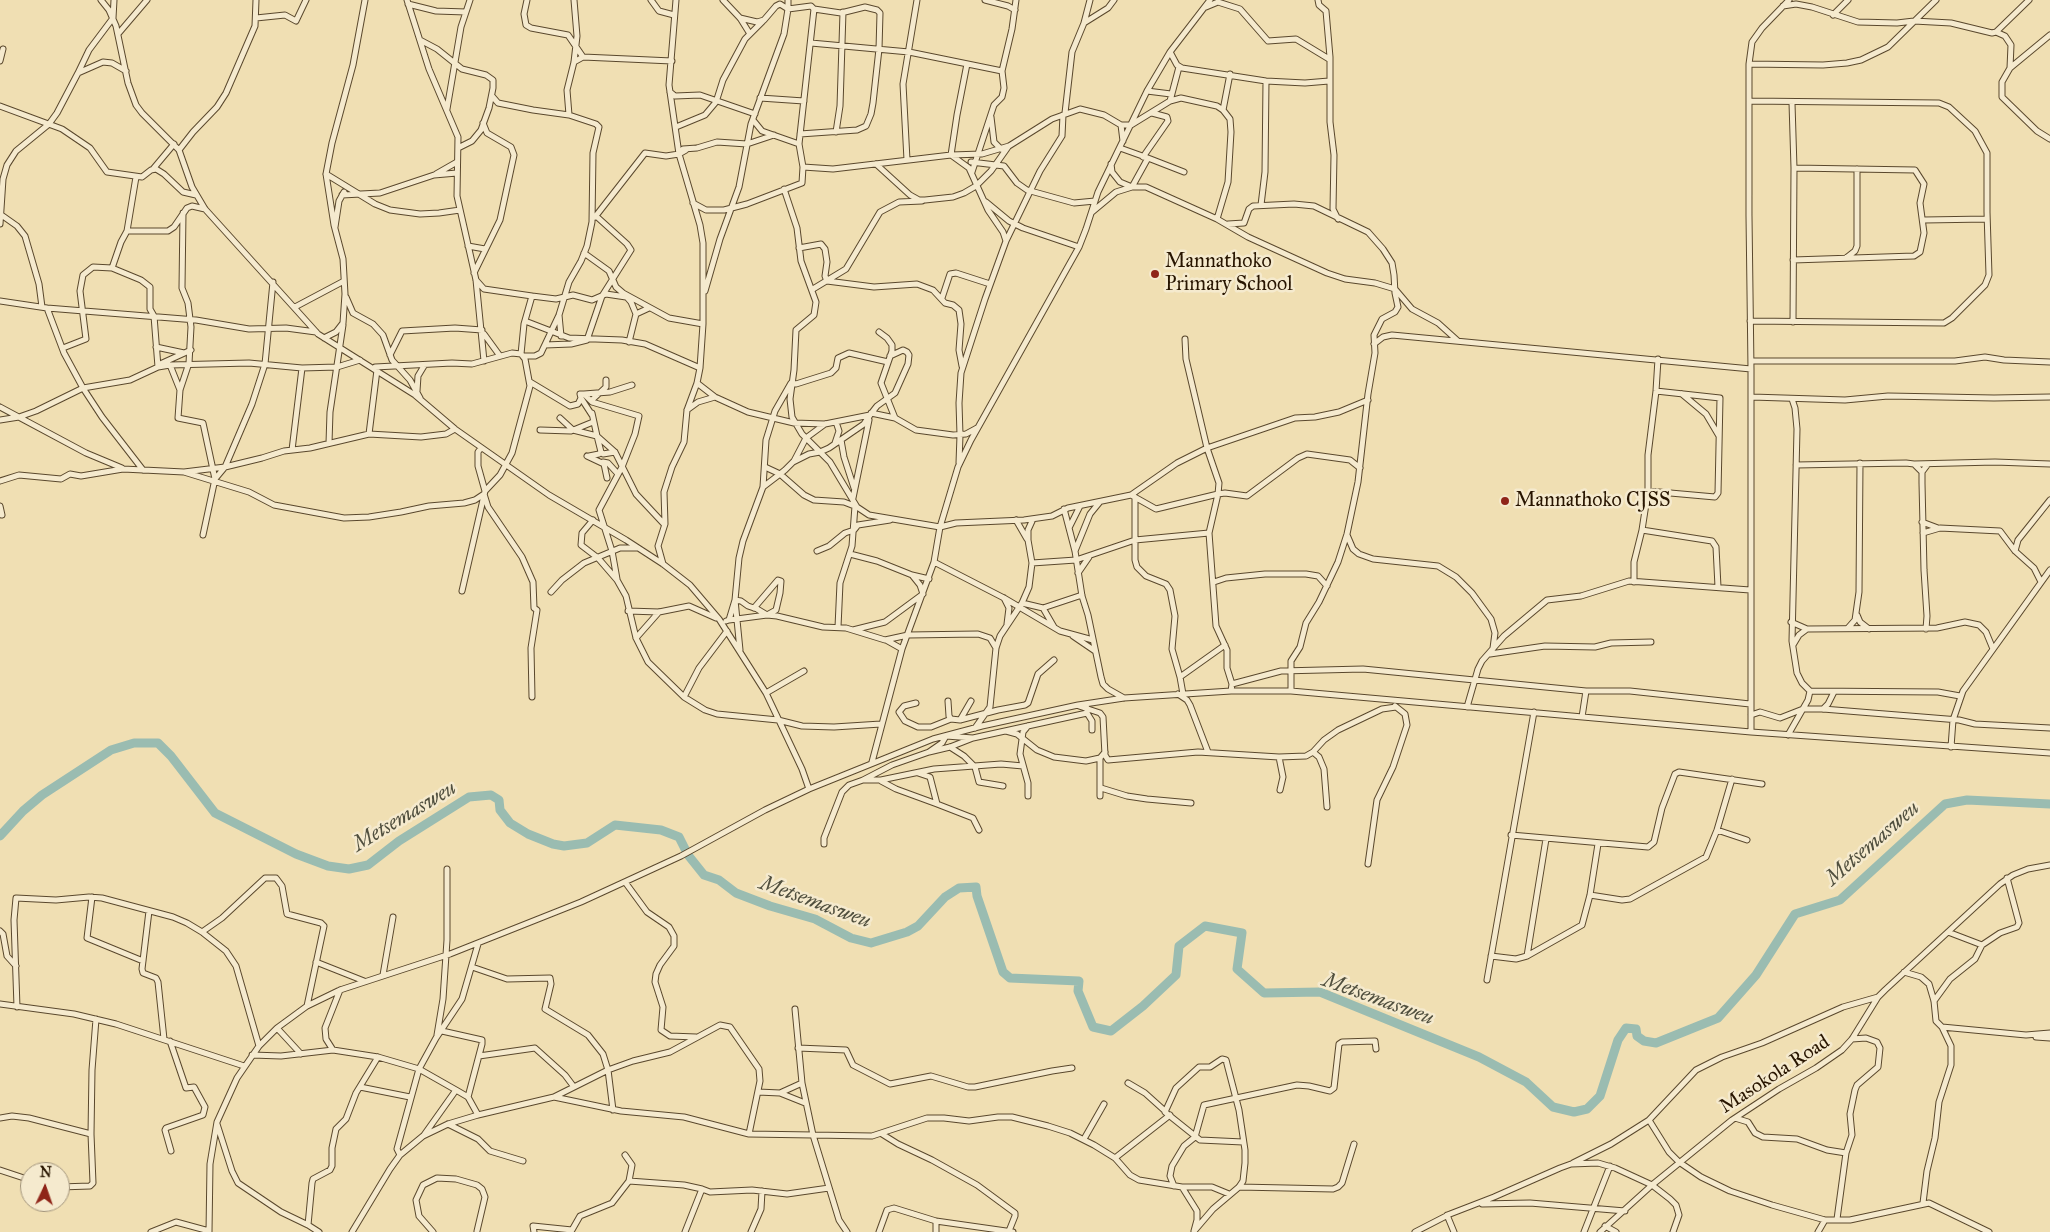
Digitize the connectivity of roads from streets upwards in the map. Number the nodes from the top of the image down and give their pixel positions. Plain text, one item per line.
1 (101, 0) edge
2 (114, 0) edge
3 (147, 0) edge
4 (256, 0) edge
5 (306, 0) edge
6 (367, 0) edge
7 (527, 0) edge
8 (574, 0) edge
9 (651, 0) edge
10 (676, 0) edge
11 (722, 0) edge
12 (788, 0) edge
13 (917, 0) edge
14 (985, 0) edge
15 (1016, 0) edge
16 (1090, 0) edge
17 (1114, 0) edge
18 (1210, 0) edge
19 (1311, 0) edge
20 (1788, 0) edge
21 (1848, 0) edge
22 (1936, 0) edge
23 (2029, 0) edge
24 (1318, 1) edge
25 (407, 2) edge
26 (468, 2) edge
27 (1782, 6) junction
28 (1205, 8) junction
29 (788, 9) junction
30 (814, 9) junction
31 (1014, 10) junction
32 (466, 12) junction
33 (843, 12) junction
34 (674, 15) junction
35 (1833, 15) junction
36 (113, 18) junction
37 (256, 18) junction
38 (740, 18) junction
39 (764, 20) junction
40 (1914, 21) junction
41 (1084, 23) junction
42 (1996, 32) junction
43 (118, 34) junction
44 (750, 34) junction
45 (2050, 35) edge
46 (419, 40) junction
47 (811, 43) junction
48 (842, 46) junction
49 (576, 48) junction
50 (3, 49) dead end
51 (879, 49) junction
52 (909, 52) junction
53 (1170, 52) junction
54 (583, 57) junction
55 (1330, 60) junction
56 (0, 61) edge
57 (672, 61) junction
58 (574, 62) junction
59 (454, 64) junction
60 (967, 64) junction
61 (1749, 64) junction
62 (1179, 67) junction
63 (2010, 68) junction
64 (462, 69) junction
65 (126, 71) junction
66 (1002, 71) junction
67 (78, 73) junction
68 (453, 73) junction
69 (1230, 74) junction
70 (1266, 80) junction
71 (1329, 82) junction
72 (1147, 91) junction
73 (670, 92) junction
74 (1172, 94) junction
75 (492, 96) junction
76 (760, 98) junction
77 (804, 101) junction
78 (1170, 101) junction
79 (716, 102) junction
80 (1749, 102) junction
81 (498, 103) junction
82 (1792, 103) junction
83 (0, 106) edge
84 (489, 108) junction
85 (446, 110) junction
86 (1222, 110) junction
87 (1152, 113) junction
88 (991, 114) junction
89 (1064, 114) junction
90 (569, 115) junction
91 (754, 117) junction
92 (483, 123) junction
93 (49, 124) junction
94 (1121, 125) junction
95 (1131, 125) junction
96 (676, 127) junction
97 (836, 132) junction
98 (487, 133) junction
99 (478, 134) junction
100 (800, 134) junction
101 (775, 135) junction
102 (2050, 139) edge
103 (174, 144) junction
104 (747, 144) junction
105 (799, 144) junction
106 (1009, 146) junction
107 (1121, 146) junction
108 (678, 147) junction
109 (458, 148) junction
110 (1001, 149) junction
111 (179, 150) junction
112 (686, 150) junction
113 (679, 154) junction
114 (977, 154) junction
115 (951, 155) junction
116 (1146, 158) junction
117 (959, 159) junction
118 (908, 160) junction
119 (457, 162) junction
120 (974, 163) junction
121 (876, 164) junction
122 (996, 164) junction
123 (1111, 164) junction
124 (803, 167) junction
125 (1794, 168) junction
126 (153, 169) junction
127 (1857, 169) junction
128 (1184, 172) dead end
129 (457, 173) junction
130 (972, 173) junction
131 (326, 174) junction
132 (434, 175) junction
133 (136, 177) junction
134 (976, 186) junction
135 (1132, 187) junction
136 (346, 188) junction
137 (784, 189) junction
138 (1030, 191) junction
139 (357, 194) junction
140 (196, 195) junction
141 (342, 195) junction
142 (925, 200) junction
143 (984, 200) junction
144 (1095, 201) junction
145 (692, 203) junction
146 (1261, 205) junction
147 (732, 208) junction
148 (205, 209) junction
149 (460, 210) junction
150 (1092, 213) junction
151 (0, 214) edge
152 (183, 214) junction
153 (596, 216) junction
154 (1217, 219) junction
155 (1338, 220) junction
156 (1924, 220) junction
157 (1987, 220) junction
158 (592, 222) junction
159 (0, 224) edge
160 (1016, 224) junction
161 (1228, 224) junction
162 (335, 230) junction
163 (127, 231) junction
164 (1006, 241) junction
165 (468, 246) junction
166 (1079, 247) junction
167 (799, 248) junction
168 (485, 249) junction
169 (584, 253) junction
170 (1846, 258) junction
171 (1793, 260) junction
172 (112, 268) junction
173 (474, 273) junction
174 (613, 278) junction
175 (476, 280) junction
176 (344, 281) junction
177 (827, 281) junction
178 (273, 282) junction
179 (990, 284) junction
180 (813, 289) junction
181 (1394, 289) junction
182 (345, 294) junction
183 (625, 295) junction
184 (532, 296) junction
185 (602, 296) junction
186 (564, 297) junction
187 (703, 298) junction
188 (942, 298) junction
189 (0, 301) edge
190 (45, 307) junction
191 (295, 307) junction
192 (649, 308) junction
193 (82, 310) junction
194 (636, 314) junction
195 (559, 315) junction
196 (154, 316) junction
197 (190, 320) junction
198 (201, 321) junction
199 (525, 321) junction
200 (1750, 321) junction
201 (1794, 322) junction
202 (343, 323) junction
203 (703, 324) junction
204 (191, 327) junction
205 (269, 330) junction
206 (317, 332) junction
207 (482, 332) junction
208 (551, 332) junction
209 (879, 332) dead end
210 (561, 336) junction
211 (324, 338) junction
212 (1185, 339) dead end
213 (587, 340) junction
214 (1458, 341) junction
215 (629, 342) junction
216 (1374, 344) junction
217 (546, 345) junction
218 (156, 347) junction
219 (63, 348) junction
220 (340, 349) junction
221 (190, 350) junction
222 (184, 353) junction
223 (390, 355) junction
224 (522, 355) junction
225 (500, 356) junction
226 (889, 359) junction
227 (1658, 359) junction
228 (360, 360) junction
229 (484, 361) junction
230 (1751, 361) junction
231 (2050, 362) edge
232 (189, 363) junction
233 (264, 364) junction
234 (170, 365) junction
235 (158, 366) junction
236 (424, 366) junction
237 (337, 367) junction
238 (398, 367) junction
239 (416, 367) junction
240 (302, 368) junction
241 (700, 368) junction
242 (375, 369) junction
243 (1752, 369) junction
244 (962, 370) junction
245 (418, 376) junction
246 (606, 380) dead end
247 (530, 382) junction
248 (697, 382) junction
249 (791, 383) junction
250 (632, 385) dead end
251 (83, 388) junction
252 (180, 390) junction
253 (1656, 391) junction
254 (417, 392) junction
255 (600, 393) junction
256 (1682, 394) junction
257 (582, 396) junction
258 (715, 397) junction
259 (1752, 397) junction
260 (2050, 397) edge
261 (886, 399) junction
262 (421, 400) junction
263 (1368, 400) junction
264 (1792, 400) junction
265 (592, 402) junction
266 (0, 407) edge
267 (687, 410) junction
268 (871, 414) junction
269 (592, 415) junction
270 (18, 417) junction
271 (772, 417) junction
272 (560, 418) dead end
273 (895, 418) junction
274 (0, 420) edge
275 (593, 422) junction
276 (836, 422) junction
277 (794, 423) junction
278 (825, 424) junction
279 (977, 428) junction
280 (455, 429) junction
281 (540, 430) dead end
282 (573, 430) junction
283 (369, 434) junction
284 (960, 435) junction
285 (597, 436) junction
286 (806, 438) junction
287 (1720, 439) junction
288 (841, 440) junction
289 (329, 443) junction
290 (835, 444) junction
291 (481, 448) junction
292 (1207, 448) junction
293 (292, 450) junction
294 (601, 452) junction
295 (615, 452) junction
296 (820, 452) junction
297 (603, 462) junction
298 (793, 462) junction
299 (1860, 462) junction
300 (1914, 464) junction
301 (1928, 464) junction
302 (2050, 464) edge
303 (507, 465) junction
304 (1796, 465) junction
305 (225, 467) junction
306 (622, 467) junction
307 (765, 467) junction
308 (958, 467) junction
309 (122, 468) junction
310 (1360, 468) junction
311 (211, 469) junction
312 (143, 470) junction
313 (184, 472) junction
314 (1922, 472) junction
315 (618, 474) junction
316 (780, 474) junction
317 (607, 478) dead end
318 (214, 480) junction
319 (0, 481) edge
320 (763, 487) junction
321 (854, 491) junction
322 (1648, 491) junction
323 (484, 492) junction
324 (1218, 494) junction
325 (1133, 497) junction
326 (853, 498) junction
327 (2050, 500) edge
328 (1099, 502) junction
329 (0, 506) edge
330 (1080, 506) junction
331 (856, 507) junction
332 (1064, 509) junction
333 (2, 514) dead end
334 (1033, 519) junction
335 (593, 520) junction
336 (894, 520) junction
337 (1016, 520) junction
338 (1922, 522) junction
339 (665, 524) junction
340 (605, 526) junction
341 (940, 527) junction
342 (1069, 528) junction
343 (1938, 528) junction
344 (854, 530) junction
345 (1642, 530) junction
346 (1209, 533) junction
347 (1922, 533) junction
348 (1347, 534) junction
349 (203, 535) dead end
350 (1028, 540) junction
351 (1135, 540) junction
352 (638, 548) junction
353 (817, 550) dead end
354 (612, 551) junction
355 (1075, 551) junction
356 (2015, 551) junction
357 (850, 554) junction
358 (1089, 557) junction
359 (598, 558) junction
360 (1076, 560) junction
361 (934, 562) junction
362 (1032, 563) junction
363 (663, 564) junction
364 (2050, 570) edge
365 (1078, 574) junction
366 (912, 575) junction
367 (928, 579) junction
368 (617, 580) junction
369 (1214, 582) junction
370 (1634, 582) junction
371 (2041, 582) junction
372 (1327, 586) junction
373 (1718, 587) junction
374 (1750, 590) junction
375 (462, 591) dead end
376 (551, 592) dead end
377 (923, 594) junction
378 (1082, 595) junction
379 (1004, 598) junction
380 (734, 600) junction
381 (1021, 605) junction
382 (754, 608) junction
383 (1043, 608) junction
384 (628, 612) junction
385 (659, 612) junction
386 (1857, 614) junction
387 (767, 615) junction
388 (720, 620) junction
389 (728, 620) junction
390 (737, 620) junction
391 (1791, 622) junction
392 (838, 627) junction
393 (1006, 627) junction
394 (1054, 627) junction
395 (1848, 628) junction
396 (1926, 628) junction
397 (853, 630) junction
398 (1807, 630) junction
399 (1870, 630) junction
400 (727, 631) junction
401 (908, 635) junction
402 (1071, 635) junction
403 (636, 638) junction
404 (885, 640) junction
405 (1092, 640) junction
406 (1651, 642) dead end
407 (1225, 645) junction
408 (1793, 645) junction
409 (996, 648) junction
410 (902, 649) junction
411 (1993, 649) junction
412 (1095, 651) junction
413 (740, 652) junction
414 (1492, 652) junction
415 (1054, 660) dead end
416 (1291, 670) junction
417 (804, 671) dead end
418 (1180, 677) junction
419 (1475, 679) junction
420 (1232, 684) junction
421 (1231, 691) junction
422 (1291, 691) junction
423 (1586, 691) junction
424 (1810, 691) junction
425 (1834, 692) junction
426 (766, 693) junction
427 (1180, 694) junction
428 (1960, 696) junction
429 (532, 697) dead end
430 (684, 697) junction
431 (1124, 698) junction
432 (1387, 700) junction
433 (948, 701) dead end
434 (971, 701) dead end
435 (916, 703) dead end
436 (1750, 704) junction
437 (1078, 705) junction
438 (1396, 707) junction
439 (1467, 707) junction
440 (1803, 709) junction
441 (1822, 709) junction
442 (1087, 711) junction
443 (988, 712) junction
444 (1534, 712) junction
445 (1751, 715) junction
446 (1582, 717) junction
447 (951, 719) junction
448 (778, 720) junction
449 (960, 720) junction
450 (1954, 720) junction
451 (881, 724) junction
452 (1028, 725) junction
453 (975, 728) junction
454 (2050, 728) edge
455 (1003, 730) junction
456 (1092, 730) dead end
457 (1751, 732) junction
458 (1788, 735) junction
459 (946, 736) junction
460 (973, 738) junction
461 (1022, 739) junction
462 (950, 747) junction
463 (1951, 748) junction
464 (929, 752) junction
465 (1105, 752) junction
466 (1208, 752) junction
467 (1313, 752) junction
468 (2050, 753) edge
469 (1279, 757) junction
470 (1100, 758) junction
471 (872, 762) junction
472 (1023, 766) junction
473 (975, 767) junction
474 (918, 773) junction
475 (1732, 779) junction
476 (863, 780) junction
477 (881, 780) junction
478 (1762, 784) dead end
479 (1003, 786) dead end
480 (1101, 788) junction
481 (809, 789) junction
482 (1280, 790) dead end
483 (1028, 796) dead end
484 (1100, 796) dead end
485 (1191, 803) dead end
486 (937, 804) junction
487 (1327, 806) dead end
488 (979, 830) dead end
489 (1717, 830) junction
490 (1512, 836) junction
491 (1546, 839) junction
492 (1747, 840) dead end
493 (824, 844) dead end
494 (1598, 844) junction
495 (1368, 864) dead end
496 (2050, 865) edge
497 (447, 869) dead end
498 (2007, 878) junction
499 (625, 882) junction
500 (1590, 895) junction
501 (92, 897) junction
502 (150, 911) junction
503 (394, 917) dead end
504 (0, 931) edge
505 (202, 932) junction
506 (1948, 932) junction
507 (478, 944) junction
508 (1982, 945) junction
509 (446, 956) junction
510 (1491, 956) junction
511 (1527, 956) junction
512 (143, 961) junction
513 (316, 962) junction
514 (472, 966) junction
515 (16, 967) junction
516 (1904, 972) junction
517 (383, 975) junction
518 (1487, 980) dead end
519 (364, 981) junction
520 (340, 990) junction
521 (1878, 998) junction
522 (1934, 1001) junction
523 (0, 1004) edge
524 (307, 1006) junction
525 (17, 1008) junction
526 (795, 1009) dead end
527 (96, 1019) junction
528 (1942, 1027) junction
529 (277, 1028) junction
530 (442, 1031) junction
531 (2050, 1033) edge
532 (2028, 1035) junction
533 (436, 1038) junction
534 (696, 1038) junction
535 (2050, 1038) edge
536 (164, 1039) junction
537 (1852, 1039) junction
538 (170, 1041) junction
539 (259, 1046) junction
540 (798, 1048) junction
541 (1376, 1049) dead end
542 (333, 1050) junction
543 (301, 1054) junction
544 (252, 1055) junction
545 (479, 1056) junction
546 (378, 1057) junction
547 (244, 1066) junction
548 (1072, 1068) dead end
549 (419, 1069) junction
550 (608, 1070) junction
551 (802, 1083) junction
552 (1128, 1083) dead end
553 (360, 1087) junction
554 (574, 1087) junction
555 (456, 1090) junction
556 (758, 1092) junction
557 (780, 1094) junction
558 (410, 1097) junction
559 (468, 1097) junction
560 (554, 1098) junction
561 (1237, 1099) junction
562 (806, 1103) junction
563 (1104, 1104) dead end
564 (613, 1110) junction
565 (1167, 1113) junction
566 (478, 1115) junction
567 (0, 1118) edge
568 (1735, 1118) junction
569 (1649, 1120) junction
570 (217, 1122) junction
571 (448, 1124) junction
572 (91, 1134) junction
573 (749, 1134) junction
574 (882, 1134) junction
575 (813, 1135) junction
576 (423, 1136) junction
577 (1194, 1137) junction
578 (1084, 1139) junction
579 (1243, 1142) junction
580 (1354, 1144) dead end
581 (171, 1151) dead end
582 (1846, 1153) junction
583 (625, 1154) dead end
584 (400, 1155) junction
585 (1115, 1158) junction
586 (523, 1161) dead end
587 (1679, 1162) junction
588 (1571, 1164) junction
589 (1610, 1166) junction
590 (0, 1170) edge
591 (20, 1177) edge
592 (629, 1181) junction
593 (1652, 1185) junction
594 (1174, 1186) junction
595 (1239, 1186) junction
596 (70, 1187) edge
597 (1182, 1187) junction
598 (829, 1188) junction
599 (702, 1189) junction
600 (762, 1190) junction
601 (1229, 1194) junction
602 (1923, 1203) junction
603 (1476, 1204) junction
604 (1594, 1207) junction
605 (1625, 1210) junction
606 (1447, 1215) junction
607 (1837, 1219) junction
608 (1826, 1220) junction
609 (936, 1221) junction
610 (308, 1225) junction
611 (1605, 1226) junction
612 (1426, 1229) edge
613 (209, 1231) edge
614 (479, 1231) edge
615 (572, 1231) edge
616 (151, 1232) edge
617 (319, 1232) edge
618 (352, 1232) edge
619 (433, 1232) edge
620 (470, 1232) edge
621 (534, 1232) edge
622 (685, 1232) edge
623 (751, 1232) edge
624 (847, 1232) edge
625 (879, 1232) edge
626 (936, 1232) edge
627 (1011, 1232) edge
628 (1193, 1232) edge
629 (1415, 1232) edge
630 (1454, 1232) edge
631 (1584, 1232) edge
632 (1600, 1232) edge
633 (1616, 1232) edge
634 (1673, 1232) edge
635 (1818, 1232) edge
636 (1989, 1232) edge

1 - 36 street
2 - 36 street
3 - 43 street
4 - 37 street
5 - 37 street
6 - 131 street
7 - 49 street
8 - 49 street
9 - 34 street
10 - 34 street
11 - 38 street
12 - 29 street
13 - 52 street
14 - 31 street
15 - 31 street
16 - 41 street
17 - 41 street
18 - 28 street
19 - 24 street
20 - 27 street
21 - 35 street
22 - 40 street
23 - 42 street
24 - 55 street
25 - 32 street
25 - 46 street
26 - 32 street
27 - 35 street
27 - 61 street
28 - 53 street
28 - 55 street
29 - 30 street
29 - 39 street
29 - 76 street
30 - 33 street
30 - 47 street
31 - 66 street
32 - 59 street
33 - 48 street
33 - 51 street
34 - 57 street
35 - 40 street
36 - 43 street
36 - 67 street
37 - 111 street
38 - 39 street
38 - 44 street
39 - 44 street
40 - 42 street
40 - 61 street
41 - 89 street
42 - 63 street
43 - 65 street
44 - 79 street
45 - 63 street
46 - 59 street
46 - 85 street
47 - 48 street
47 - 77 street
48 - 51 street
48 - 97 street
49 - 54 street
49 - 58 street
50 - 56 street
51 - 52 street
51 - 97 street
52 - 60 street
52 - 118 street
53 - 62 street
53 - 72 street
54 - 57 street
54 - 58 street
55 - 71 street
57 - 73 street
58 - 90 street
59 - 64 street
59 - 68 street
60 - 66 street
60 - 115 street
61 - 80 street
62 - 69 street
62 - 74 street
63 - 102 street
64 - 68 street
64 - 75 street
65 - 67 street
65 - 103 street
66 - 88 street
67 - 93 street
68 - 85 street
69 - 70 street
69 - 86 street
70 - 71 street
70 - 146 street
71 - 155 street
72 - 74 street
72 - 95 street
73 - 79 street
73 - 96 street
74 - 78 street
75 - 81 street
75 - 84 street
76 - 77 street
76 - 91 street
77 - 100 street
78 - 86 street
78 - 87 street
79 - 91 street
79 - 96 street
80 - 82 street
80 - 200 street
81 - 84 street
81 - 90 street
82 - 125 street
82 - 157 street
83 - 93 street
84 - 92 street
85 - 109 street
86 - 154 street
87 - 95 street
87 - 116 street
88 - 110 street
88 - 114 street
89 - 94 street
89 - 106 street
89 - 138 street
90 - 158 street
91 - 101 street
91 - 104 street
92 - 98 street
92 - 99 street
93 - 133 street
93 - 151 street
94 - 95 street
94 - 107 street
95 - 107 street
96 - 108 street
97 - 100 street
98 - 99 street
98 - 168 street
99 - 109 street
100 - 105 street
101 - 104 street
101 - 105 street
103 - 111 street
103 - 126 street
104 - 112 street
104 - 147 street
105 - 124 street
106 - 110 street
106 - 122 street
107 - 116 street
107 - 123 street
108 - 112 street
108 - 113 street
109 - 119 street
110 - 114 street
111 - 140 street
112 - 113 street
113 - 145 street
113 - 153 street
114 - 115 street
114 - 120 street
115 - 117 street
115 - 118 street
116 - 128 street
116 - 135 street
117 - 120 street
117 - 130 street
118 - 121 street
119 - 129 street
119 - 132 street
120 - 122 street
120 - 130 street
121 - 124 street
121 - 142 street
122 - 134 street
122 - 138 street
123 - 135 street
123 - 144 street
124 - 137 street
125 - 127 street
125 - 171 street
126 - 133 street
126 - 140 street
127 - 156 street
127 - 170 street
129 - 132 street
129 - 149 street
130 - 134 street
131 - 136 street
131 - 162 street
132 - 139 street
133 - 163 street
134 - 142 street
134 - 143 street
135 - 150 street
135 - 154 street
136 - 139 street
136 - 141 street
137 - 147 street
137 - 167 street
138 - 144 street
138 - 160 street
139 - 141 street
139 - 149 street
140 - 148 street
141 - 162 street
142 - 177 street
143 - 160 street
143 - 164 street
144 - 150 street
145 - 147 street
145 - 187 street
146 - 155 street
146 - 161 street
147 - 187 street
148 - 152 street
148 - 178 street
149 - 165 street
150 - 166 street
151 - 159 street
151 - 190 street
152 - 163 street
152 - 197 street
153 - 158 street
153 - 174 street
154 - 161 street
155 - 181 street
156 - 157 street
156 - 170 street
157 - 201 street
158 - 169 street
160 - 164 street
160 - 166 street
161 - 181 street
162 - 176 street
163 - 172 street
164 - 179 street
165 - 168 street
165 - 173 street
166 - 279 street
167 - 177 street
167 - 180 street
168 - 173 street
169 - 174 street
169 - 186 street
170 - 171 street
171 - 201 street
172 - 193 street
172 - 196 street
173 - 175 street
174 - 183 street
174 - 185 street
175 - 184 street
175 - 207 street
176 - 182 street
176 - 191 street
177 - 180 street
177 - 188 street
178 - 191 street
178 - 205 street
179 - 188 street
179 - 244 street
180 - 249 street
181 - 214 street
181 - 216 street
182 - 202 street
182 - 223 street
183 - 185 street
183 - 192 street
183 - 194 street
184 - 186 street
184 - 199 street
185 - 186 street
185 - 213 street
186 - 195 street
187 - 203 street
188 - 244 street
189 - 190 street
190 - 193 street
190 - 219 street
191 - 206 street
192 - 194 street
192 - 203 street
193 - 196 street
193 - 219 street
194 - 215 street
195 - 208 street
195 - 210 street
196 - 197 street
196 - 218 street
197 - 198 street
197 - 204 street
198 - 204 street
198 - 205 street
199 - 208 street
199 - 224 street
200 - 201 street
200 - 230 street
202 - 211 street
202 - 220 street
203 - 241 street
204 - 221 street
205 - 206 street
205 - 233 street
206 - 211 street
207 - 223 street
207 - 225 street
207 - 229 street
208 - 210 street
208 - 217 street
209 - 226 street
210 - 213 street
211 - 220 street
212 - 292 street
213 - 215 street
213 - 217 street
214 - 216 street
214 - 227 street
215 - 241 street
216 - 263 street
217 - 224 street
218 - 222 street
218 - 235 street
219 - 251 street
220 - 228 street
220 - 237 street
221 - 222 street
221 - 232 street
222 - 235 street
223 - 238 street
224 - 225 street
224 - 247 street
225 - 229 street
226 - 249 street
226 - 261 street
226 - 261 street
227 - 243 street
227 - 253 street
228 - 237 street
228 - 242 street
229 - 236 street
230 - 231 street
230 - 243 street
232 - 233 street
232 - 234 street
232 - 252 street
233 - 240 street
233 - 305 street
234 - 235 street
234 - 252 street
235 - 251 street
236 - 239 street
236 - 245 street
237 - 240 street
237 - 289 street
238 - 239 street
238 - 242 street
238 - 254 street
239 - 245 street
240 - 293 street
241 - 248 street
242 - 262 street
242 - 283 street
243 - 259 street
244 - 284 street
245 - 254 street
246 - 255 street
247 - 257 street
247 - 303 street
248 - 258 street
248 - 267 street
249 - 271 street
249 - 277 street
250 - 255 street
251 - 270 street
251 - 312 street
252 - 311 street
253 - 256 street
253 - 322 street
254 - 262 street
255 - 257 street
255 - 265 street
256 - 287 street
256 - 287 street
257 - 265 street
257 - 269 street
258 - 267 street
258 - 271 street
259 - 264 street
259 - 374 street
260 - 264 street
261 - 268 street
261 - 273 street
262 - 280 street
263 - 292 street
263 - 310 street
264 - 304 street
265 - 269 street
265 - 306 street
266 - 270 street
267 - 339 street
268 - 273 street
268 - 276 street
268 - 288 street
268 - 321 street
269 - 275 street
270 - 274 street
270 - 309 street
271 - 277 street
271 - 307 street
272 - 282 street
273 - 284 street
275 - 282 street
275 - 285 street
276 - 278 street
276 - 290 street
277 - 278 street
277 - 286 street
278 - 286 street
279 - 284 street
279 - 308 street
280 - 283 street
280 - 291 street
281 - 282 street
282 - 285 street
283 - 289 street
284 - 308 street
285 - 294 street
285 - 295 street
286 - 296 street
286 - 298 street
287 - 322 street
288 - 290 street
288 - 321 street
289 - 293 street
290 - 296 street
291 - 303 street
291 - 323 street
292 - 324 street
292 - 325 street
293 - 305 street
294 - 295 street
294 - 297 street
295 - 306 street
296 - 298 street
296 - 326 street
297 - 315 street
297 - 317 street
298 - 316 street
299 - 300 street
299 - 304 street
299 - 386 street
300 - 301 street
300 - 314 street
301 - 302 street
301 - 314 street
303 - 323 street
303 - 335 street
304 - 391 street
305 - 311 street
305 - 318 street
306 - 315 street
306 - 339 street
307 - 316 street
307 - 320 street
308 - 341 street
309 - 312 street
309 - 319 street
310 - 324 street
310 - 348 street
311 - 313 street
311 - 318 street
312 - 313 street
313 - 318 street
314 - 338 street
315 - 340 street
316 - 320 street
316 - 331 street
318 - 323 street
318 - 349 street
320 - 380 street
321 - 326 street
322 - 345 street
323 - 375 street
323 - 429 street
324 - 325 street
324 - 346 street
325 - 328 street
325 - 351 street
326 - 331 street
327 - 356 street
328 - 330 street
328 - 355 street
329 - 333 street
330 - 332 street
330 - 342 street
331 - 336 street
331 - 344 street
332 - 334 street
332 - 342 street
334 - 337 street
334 - 350 street
335 - 340 street
335 - 359 street
336 - 341 street
336 - 344 street
337 - 341 street
337 - 350 street
338 - 343 street
338 - 347 street
339 - 363 street
340 - 352 street
340 - 354 street
341 - 361 street
342 - 355 street
343 - 347 street
343 - 356 street
344 - 353 street
344 - 357 street
345 - 370 street
345 - 373 street
346 - 351 street
346 - 369 street
347 - 396 street
348 - 372 street
348 - 414 street
350 - 362 street
351 - 358 street
351 - 418 street
352 - 354 street
352 - 363 street
354 - 359 street
354 - 368 street
355 - 360 street
356 - 371 street
357 - 366 street
357 - 392 street
358 - 360 street
358 - 365 street
359 - 368 street
359 - 376 street
360 - 362 street
360 - 365 street
361 - 367 street
361 - 379 street
362 - 381 street
363 - 388 street
364 - 371 street
365 - 378 street
366 - 367 street
366 - 377 street
367 - 377 street
368 - 384 street
369 - 372 street
369 - 407 street
370 - 373 street
370 - 414 street
371 - 411 street
372 - 416 street
373 - 374 street
374 - 436 street
377 - 397 street
377 - 401 street
378 - 383 street
378 - 405 street
379 - 381 street
379 - 393 street
380 - 382 street
380 - 389 street
380 - 390 street
381 - 383 street
381 - 393 street
381 - 394 street
382 - 387 street
382 - 387 street
383 - 394 street
384 - 385 street
384 - 403 street
385 - 388 street
385 - 403 street
386 - 395 street
386 - 399 street
387 - 390 street
387 - 392 street
388 - 389 street
388 - 400 street
389 - 390 street
390 - 413 street
391 - 398 street
391 - 408 street
392 - 397 street
393 - 409 street
394 - 402 street
395 - 398 street
395 - 399 street
396 - 399 street
396 - 411 street
397 - 404 street
398 - 408 street
400 - 413 street
400 - 430 street
401 - 404 street
401 - 409 street
401 - 410 street
402 - 405 street
402 - 412 street
403 - 430 street
404 - 410 street
405 - 412 street
406 - 414 street
407 - 418 street
407 - 420 street
408 - 424 street
409 - 443 street
410 - 451 street
411 - 428 street
412 - 431 street
413 - 426 street
414 - 419 street
415 - 443 street
416 - 419 street
416 - 420 street
416 - 422 street
417 - 426 street
418 - 427 street
419 - 423 street
419 - 439 street
420 - 421 street
421 - 422 street
421 - 427 street
422 - 432 street
423 - 436 street
423 - 446 street
424 - 425 street
424 - 440 street
425 - 428 street
425 - 441 street
426 - 448 street
427 - 431 street
427 - 466 street
428 - 450 street
430 - 448 street
431 - 437 street
432 - 438 street
432 - 439 street
433 - 447 street
434 - 449 street
435 - 447 street
436 - 445 street
437 - 442 street
437 - 453 street
438 - 467 street
438 - 495 street
439 - 444 street
440 - 441 street
440 - 445 street
440 - 458 street
441 - 450 street
442 - 452 street
442 - 456 street
442 - 465 street
443 - 449 street
443 - 453 street
444 - 446 street
444 - 490 street
445 - 457 street
446 - 457 street
447 - 449 street
448 - 451 street
448 - 481 street
450 - 454 street
450 - 463 street
451 - 471 street
452 - 455 street
452 - 461 street
453 - 459 street
455 - 460 street
455 - 461 street
457 - 458 street
458 - 463 street
459 - 460 street
459 - 464 street
459 - 471 street
460 - 462 street
461 - 470 street
461 - 472 street
462 - 464 street
462 - 473 street
463 - 468 street
464 - 476 street
465 - 466 street
465 - 470 street
466 - 469 street
467 - 469 street
467 - 487 street
469 - 482 street
470 - 480 street
471 - 481 street
472 - 473 street
472 - 483 street
473 - 474 street
473 - 479 street
474 - 477 street
474 - 486 street
475 - 478 street
475 - 489 street
475 - 494 street
476 - 477 street
476 - 493 street
477 - 486 street
480 - 484 street
480 - 485 street
481 - 499 street
486 - 488 street
489 - 492 street
489 - 500 street
490 - 491 street
490 - 510 street
491 - 494 street
491 - 511 street
494 - 500 street
496 - 498 street, Masokola Road
497 - 509 street
498 - 506 street, Masokola Road
498 - 508 street
499 - 507 street
499 - 534 street
500 - 511 street
501 - 502 street
501 - 512 street
501 - 515 street
502 - 505 street
502 - 512 street
503 - 517 street
504 - 515 street
505 - 513 street
505 - 539 street
506 - 508 street
506 - 516 street, Masokola Road
507 - 509 street
507 - 514 street
508 - 522 street
509 - 517 street
509 - 533 street
510 - 511 street
510 - 518 street
512 - 536 street
513 - 519 street
513 - 524 street
514 - 530 street
514 - 550 street
515 - 525 street
516 - 521 street, Masokola Road
516 - 522 street
517 - 519 street
519 - 520 street
520 - 524 street
520 - 542 street
521 - 537 street, Masokola Road
521 - 569 street
522 - 528 street
523 - 525 street
524 - 529 street
525 - 527 street
526 - 540 street
527 - 536 street
527 - 572 street
528 - 532 street
528 - 602 street
529 - 539 street
529 - 543 street
530 - 533 street
530 - 545 street
531 - 532 street
532 - 535 street
533 - 549 street
534 - 550 street
534 - 556 street
536 - 538 street
537 - 568 street, Masokola Road
537 - 582 street
538 - 547 street
538 - 581 street
539 - 544 street
540 - 548 street
540 - 551 street
541 - 561 street
542 - 543 street
542 - 546 street
543 - 544 street
544 - 547 street
545 - 554 street
545 - 559 street
546 - 549 street
546 - 553 street
547 - 570 street
549 - 555 street
549 - 558 street
550 - 554 street
550 - 564 street
551 - 557 street
551 - 562 street
552 - 565 street
553 - 558 street
553 - 610 street
554 - 560 street
555 - 559 street
555 - 576 street
556 - 557 street
556 - 573 street
557 - 562 street
558 - 584 street
559 - 566 street
560 - 564 street
560 - 566 street
561 - 565 street
561 - 577 street
561 - 579 street
562 - 575 street
563 - 578 street
564 - 573 street
565 - 577 street
565 - 585 street
566 - 571 street
567 - 572 street
568 - 582 street
568 - 587 street, Masokola Road
569 - 587 street
569 - 588 street
570 - 610 street
570 - 613 street
571 - 576 street
571 - 586 street
572 - 596 street
573 - 575 street
574 - 575 street
574 - 578 street
574 - 627 street
575 - 598 street
576 - 584 street
577 - 579 street
577 - 594 street
578 - 585 street
579 - 595 street
580 - 595 street
582 - 607 street
583 - 592 street
584 - 618 street
585 - 594 street
587 - 593 street, Masokola Road
587 - 608 street
588 - 589 street
588 - 603 street
589 - 593 street
589 - 604 street
590 - 591 street
592 - 599 street
592 - 615 street
593 - 605 street, Masokola Road
593 - 634 street
594 - 597 street
595 - 601 street
597 - 601 street
597 - 628 street
598 - 600 street
598 - 624 street
599 - 600 street
599 - 622 street
600 - 623 street
601 - 628 street
602 - 607 street
602 - 636 street
603 - 604 street
603 - 606 street
604 - 605 street
604 - 631 street
605 - 611 street, Masokola Road
606 - 612 street
606 - 630 street
607 - 608 street
608 - 635 street
609 - 625 street
609 - 626 street
609 - 627 street
610 - 617 street
611 - 632 street, Masokola Road
611 - 633 street
612 - 629 street
613 - 616 street
614 - 619 street
614 - 620 street
615 - 621 street

